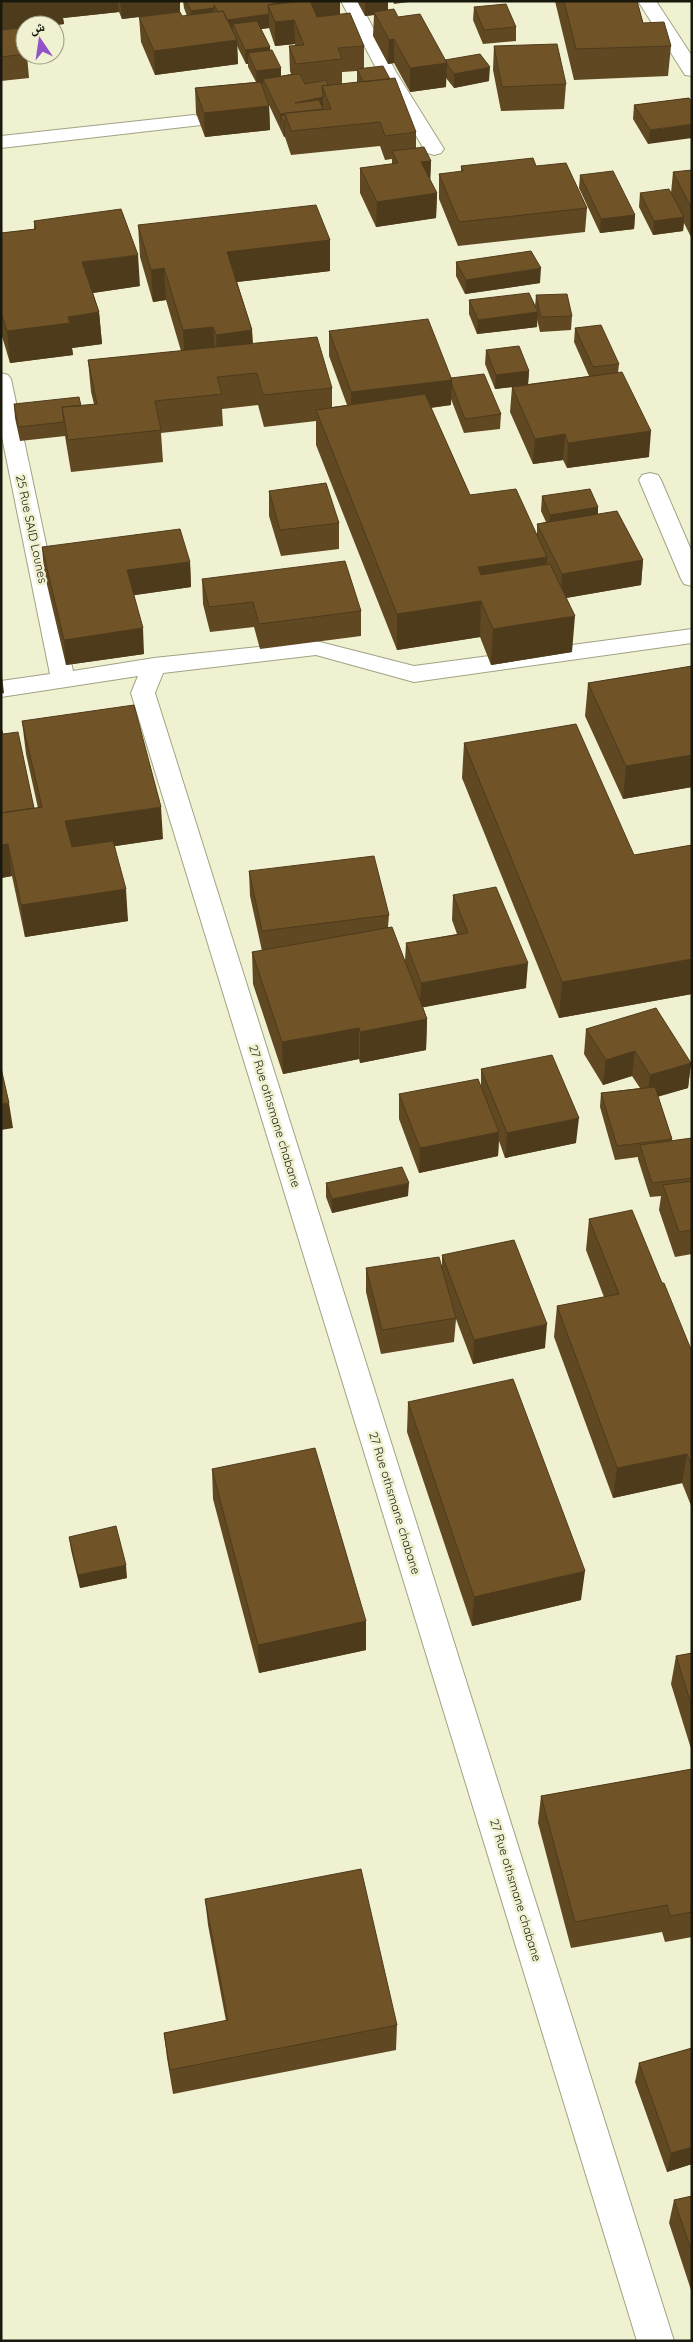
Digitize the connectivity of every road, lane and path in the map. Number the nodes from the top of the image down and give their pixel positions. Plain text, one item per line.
1 (350, 1) edge
2 (647, 1) edge
3 (692, 71) edge
4 (194, 121) dead end
5 (1, 142) edge
6 (434, 149) dead end
7 (1, 379) edge
8 (650, 480) dead end
9 (692, 579) edge
10 (692, 636) edge
11 (154, 666) junction
12 (63, 679) junction
13 (1, 689) edge
14 (656, 2341) edge

1 - 6 street
2 - 3 street
4 - 5 street
7 - 12 street, 25 Rue SAID Lounes
8 - 9 street
10 - 11 street
11 - 12 street
11 - 14 street, 27 Rue othsmane chabane
12 - 13 street

